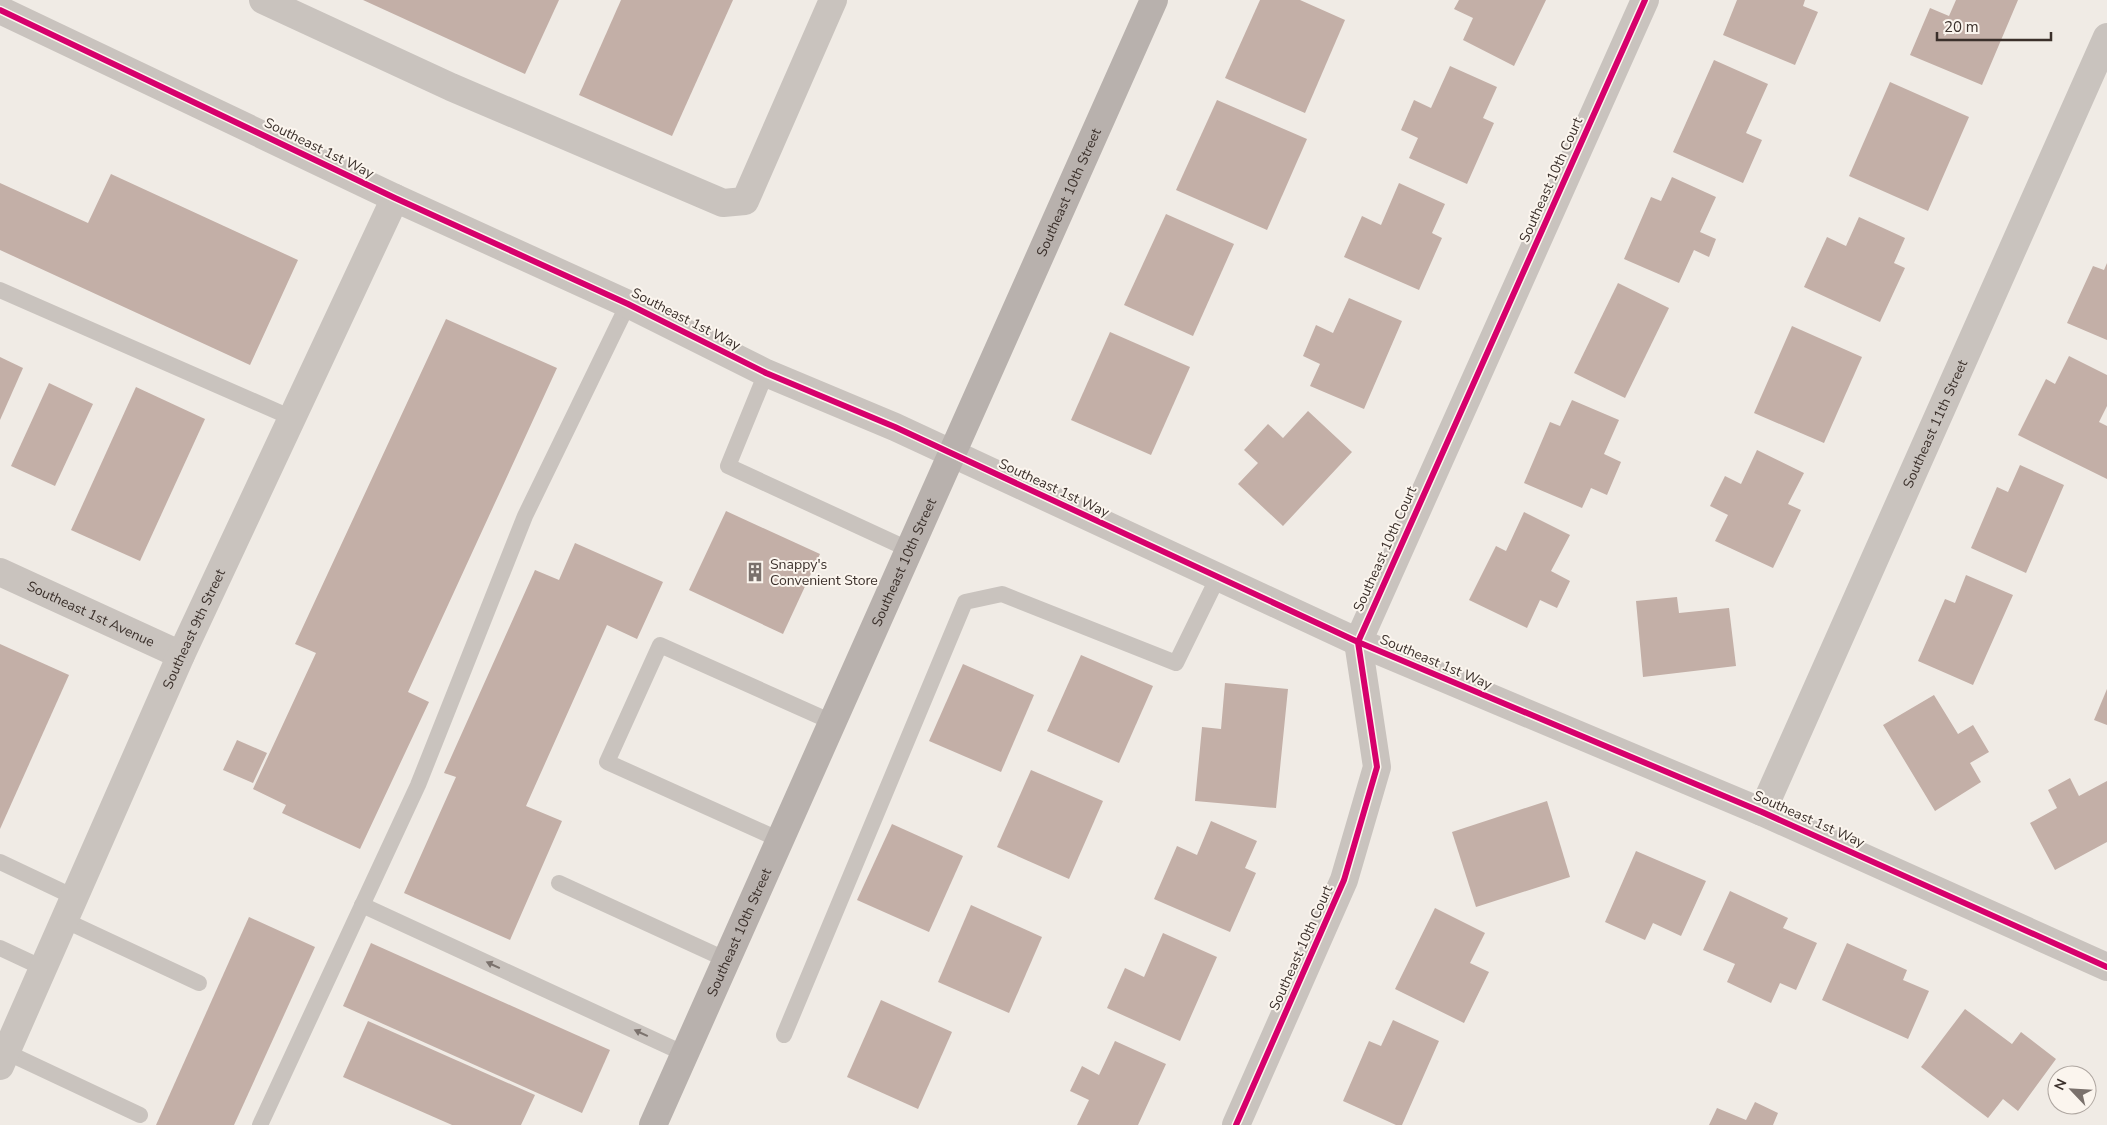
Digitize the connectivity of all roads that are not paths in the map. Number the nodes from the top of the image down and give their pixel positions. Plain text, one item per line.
1 (264, 0) edge
2 (833, 0) edge
3 (1154, 0) edge
4 (1645, 0) edge
5 (0, 10) edge
6 (2107, 37) edge
7 (395, 198) junction
8 (0, 290) edge
9 (628, 304) junction
10 (766, 373) junction
11 (292, 418) junction
12 (952, 454) junction
13 (910, 550) junction
14 (0, 572) edge
15 (1218, 577) junction
16 (1358, 642) junction
17 (181, 655) junction
18 (832, 722) junction
19 (1762, 812) junction
20 (780, 840) junction
21 (0, 862) edge
22 (559, 884) dead end
23 (362, 905) junction
24 (69, 909) junction
25 (0, 948) edge
26 (727, 960) junction
27 (2107, 967) edge
28 (43, 968) junction
29 (199, 984) dead end
30 (784, 1036) dead end
31 (685, 1054) junction
32 (3, 1059) edge
33 (140, 1115) dead end
34 (260, 1125) edge
35 (654, 1125) edge
36 (1236, 1125) edge

1 - 2 street
3 - 12 main road, Southeast 10th Street
4 - 16 street, Southeast 10th Court
5 - 7 street, Southeast 1st Way
6 - 19 street, Southeast 11th Street
7 - 9 street, Southeast 1st Way
7 - 11 street, Southeast 9th Street
8 - 11 lane
9 - 10 street, Southeast 1st Way
9 - 23 lane
10 - 12 street, Southeast 1st Way
10 - 13 lane
11 - 17 street, Southeast 9th Street
12 - 13 main road, Southeast 10th Street
12 - 15 street, Southeast 1st Way
13 - 18 main road, Southeast 10th Street
14 - 17 street, Southeast 1st Avenue
15 - 16 street, Southeast 1st Way
15 - 30 lane
16 - 19 street, Southeast 1st Way
16 - 36 street, Southeast 10th Court
17 - 24 street, Southeast 9th Street
18 - 20 main road, Southeast 10th Street
18 - 20 lane
19 - 27 street, Southeast 1st Way
20 - 26 main road, Southeast 10th Street
21 - 24 lane
22 - 26 lane
31 -> 23 lane
23 - 34 lane
24 - 28 street, Southeast 9th Street
24 - 29 lane
25 - 28 lane
26 - 31 main road, Southeast 10th Street
28 - 32 street, Southeast 9th Street
31 - 35 main road, Southeast 10th Street
32 - 33 lane

